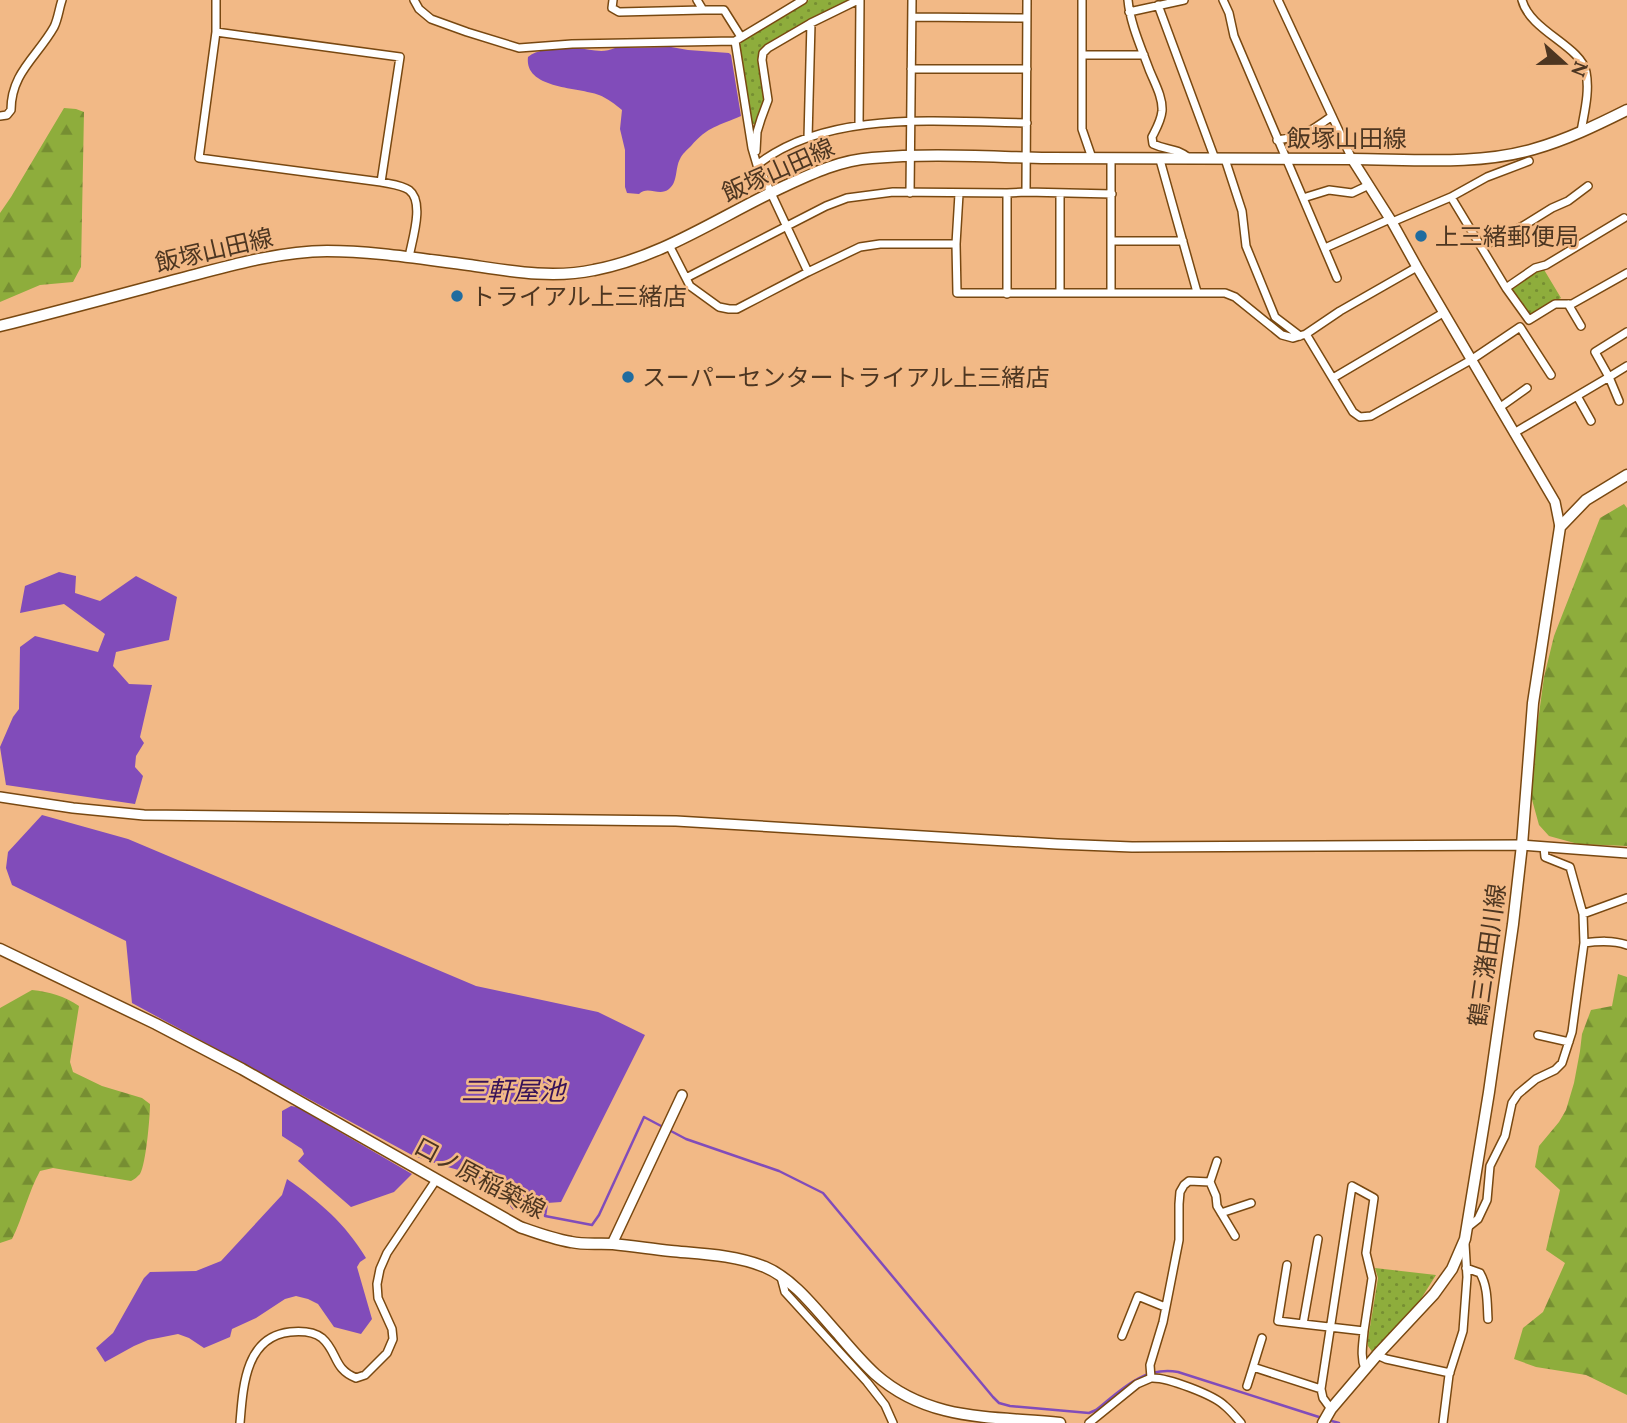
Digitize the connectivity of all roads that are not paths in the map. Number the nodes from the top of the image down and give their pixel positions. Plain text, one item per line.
1 (62, 0) edge
2 (216, 0) edge
3 (414, 0) edge
4 (613, 0) edge
5 (697, 0) edge
6 (718, 0) edge
7 (803, 0) edge
8 (859, 0) edge
9 (912, 0) edge
10 (1027, 0) edge
11 (1082, 0) edge
12 (1128, 0) edge
13 (1184, 0) edge
14 (1223, 0) edge
15 (1278, 0) edge
16 (1522, 0) edge
17 (1158, 5) junction
18 (703, 10) junction
19 (724, 10) junction
20 (1129, 12) junction
21 (912, 17) junction
22 (1026, 18) junction
23 (811, 23) junction
24 (216, 32) junction
25 (738, 39) junction
26 (1082, 55) junction
27 (1144, 55) junction
28 (911, 69) junction
29 (1027, 69) junction
30 (1627, 110) edge
31 (0, 116) edge
32 (1332, 116) junction
33 (911, 121) junction
34 (1027, 123) junction
35 (859, 125) junction
36 (1581, 132) junction
37 (808, 138) junction
38 (1277, 140) junction
39 (910, 155) junction
40 (1027, 158) junction
41 (1092, 158) junction
42 (1111, 158) junction
43 (1191, 159) junction
44 (1220, 159) junction
45 (1285, 159) junction
46 (1352, 159) junction
47 (1160, 160) junction
48 (1529, 161) dead end
49 (757, 165) junction
50 (381, 182) junction
51 (1369, 185) junction
52 (1588, 186) dead end
53 (910, 192) junction
54 (1026, 192) junction
55 (770, 193) junction
56 (1007, 193) junction
57 (1060, 193) junction
58 (959, 194) junction
59 (1111, 194) junction
60 (1451, 197) junction
61 (1303, 198) junction
62 (1624, 218) dead end
63 (1391, 221) junction
64 (787, 226) junction
65 (1182, 240) junction
66 (1111, 241) junction
67 (956, 244) junction
68 (669, 245) junction
69 (1481, 247) junction
70 (1325, 248) junction
71 (409, 257) junction
72 (1417, 267) junction
73 (808, 272) junction
74 (1627, 273) edge
75 (686, 278) junction
76 (1337, 278) dead end
77 (1506, 288) junction
78 (1196, 292) junction
79 (1060, 293) junction
80 (1111, 293) junction
81 (1007, 294) junction
82 (1568, 304) junction
83 (1443, 313) junction
84 (0, 326) edge
85 (1581, 326) dead end
86 (1627, 332) edge
87 (1303, 335) junction
88 (1471, 360) junction
89 (1627, 366) edge
90 (1551, 375) dead end
91 (1609, 377) junction
92 (1333, 378) junction
93 (1527, 388) dead end
94 (1577, 396) junction
95 (1619, 401) dead end
96 (1499, 408) junction
97 (1591, 421) dead end
98 (1514, 433) junction
99 (1627, 475) edge
100 (1560, 527) junction
101 (0, 797) edge
102 (1522, 845) junction
103 (1544, 847) junction
104 (1627, 853) edge
105 (1627, 898) edge
106 (1583, 914) junction
107 (1584, 943) junction
108 (1627, 945) edge
109 (0, 949) edge
110 (1538, 1035) dead end
111 (1569, 1042) junction
112 (682, 1095) dead end
113 (1217, 1161) dead end
114 (436, 1180) junction
115 (1210, 1182) junction
116 (1251, 1203) dead end
117 (1221, 1213) junction
118 (1468, 1227) junction
119 (1235, 1236) dead end
120 (1318, 1239) dead end
121 (1465, 1239) junction
122 (612, 1244) junction
123 (1287, 1265) dead end
124 (1466, 1268) junction
125 (781, 1277) junction
126 (1166, 1307) junction
127 (1488, 1319) dead end
128 (1303, 1324) junction
129 (1330, 1327) junction
130 (1364, 1331) junction
131 (1122, 1336) dead end
132 (1262, 1338) dead end
133 (1377, 1356) junction
134 (1252, 1367) junction
135 (1365, 1369) junction
136 (1450, 1373) junction
137 (1152, 1378) junction
138 (1247, 1385) dead end
139 (1321, 1389) junction
140 (1331, 1409) junction
141 (240, 1423) edge
142 (893, 1423) edge
143 (1060, 1423) edge
144 (1089, 1423) edge
145 (1241, 1423) edge
146 (1323, 1423) edge
147 (1443, 1423) edge

1 - 31 street
2 - 24 street
3 - 25 street
4 - 18 street
5 - 18 street
6 - 19 street
7 - 25 street
8 - 23 street
8 - 35 street
9 - 21 street
10 - 22 street
11 - 26 street
12 - 20 street
13 - 17 street
14 - 38 street
15 - 32 street
16 - 36 street
17 - 20 street
17 - 44 street
18 - 19 street
19 - 25 street
20 - 27 street
21 - 22 street
21 - 28 street
22 - 29 street
23 - 37 street
23 - 49 street
24 - 50 street
24 - 50 street
25 - 49 street
26 - 27 street
26 - 41 street
27 - 43 street
28 - 29 street
28 - 33 street
29 - 34 street
30 - 36 main road, 飯塚山田線
32 - 38 street
32 - 46 street
33 - 34 street
33 - 35 street
33 - 39 street
34 - 40 street
35 - 37 street
36 - 46 main road, 飯塚山田線
37 - 49 street
38 - 45 street
39 - 40 main road, 飯塚山田線
39 - 53 street
39 - 55 main road, 飯塚山田線
40 - 41 main road, 飯塚山田線
40 - 54 street
41 - 42 main road, 飯塚山田線
42 - 47 main road, 飯塚山田線
42 - 59 street
43 - 44 main road, 飯塚山田線
43 - 47 main road, 飯塚山田線
44 - 45 main road, 飯塚山田線
44 - 87 street
45 - 46 main road, 飯塚山田線
45 - 61 street
46 - 51 street
47 - 65 street
48 - 60 street
49 - 55 street
50 - 71 street
51 - 61 street
51 - 63 street
52 - 69 street
53 - 58 street
53 - 64 street
54 - 56 street
54 - 57 street
55 - 64 street
55 - 68 main road, 飯塚山田線
56 - 58 street
56 - 81 street
57 - 59 street
57 - 79 street
58 - 67 street
59 - 66 street
60 - 63 street
60 - 69 street
61 - 70 street
62 - 77 street
63 - 70 street
63 - 72 street
64 - 73 street
64 - 75 street
65 - 66 street
65 - 78 street
66 - 80 street
67 - 73 street
67 - 81 street
68 - 71 main road, 飯塚山田線
68 - 75 street
69 - 77 street
70 - 76 street
71 - 84 main road, 飯塚山田線
72 - 83 street
72 - 87 street
73 - 75 street
74 - 82 street
77 - 82 street
78 - 80 street
78 - 87 street
79 - 80 street
79 - 81 street
82 - 85 street
83 - 88 street
83 - 92 street
86 - 91 street
87 - 92 street
88 - 90 street
88 - 92 street
88 - 96 street
89 - 91 street
91 - 94 street
91 - 95 street
93 - 96 street
94 - 97 street
94 - 98 street
96 - 98 street
98 - 100 street
99 - 100 main road
100 - 102 main road, 鶴三潴田川線
101 - 102 street
102 - 103 street
102 - 118 main road, 鶴三潴田川線
103 - 104 street
103 - 106 street
105 - 106 street
106 - 107 street
107 - 108 street
107 - 111 street
109 - 114 main road, 口ノ原稲築線
110 - 111 street
111 - 118 street
112 - 122 street
113 - 115 street
114 - 122 main road, 口ノ原稲築線
114 - 141 street
115 - 117 street
115 - 126 street
116 - 117 street
117 - 119 street
118 - 121 main road, 鶴三潴田川線
120 - 128 street
121 - 124 street
121 - 133 main road, 鶴三潴田川線
122 - 125 main road, 口ノ原稲築線
123 - 128 street
124 - 127 street
124 - 136 street
125 - 142 street
125 - 143 main road, 口ノ原稲築線
126 - 131 street
126 - 137 street
128 - 129 street
129 - 130 street
129 - 130 street
129 - 139 street
130 - 135 street
132 - 134 street
133 - 135 main road, 鶴三潴田川線
133 - 136 street
134 - 138 street
134 - 139 street
135 - 140 main road, 鶴三潴田川線
136 - 147 street
137 - 144 street
137 - 145 street
139 - 140 street
140 - 146 main road, 鶴三潴田川線

